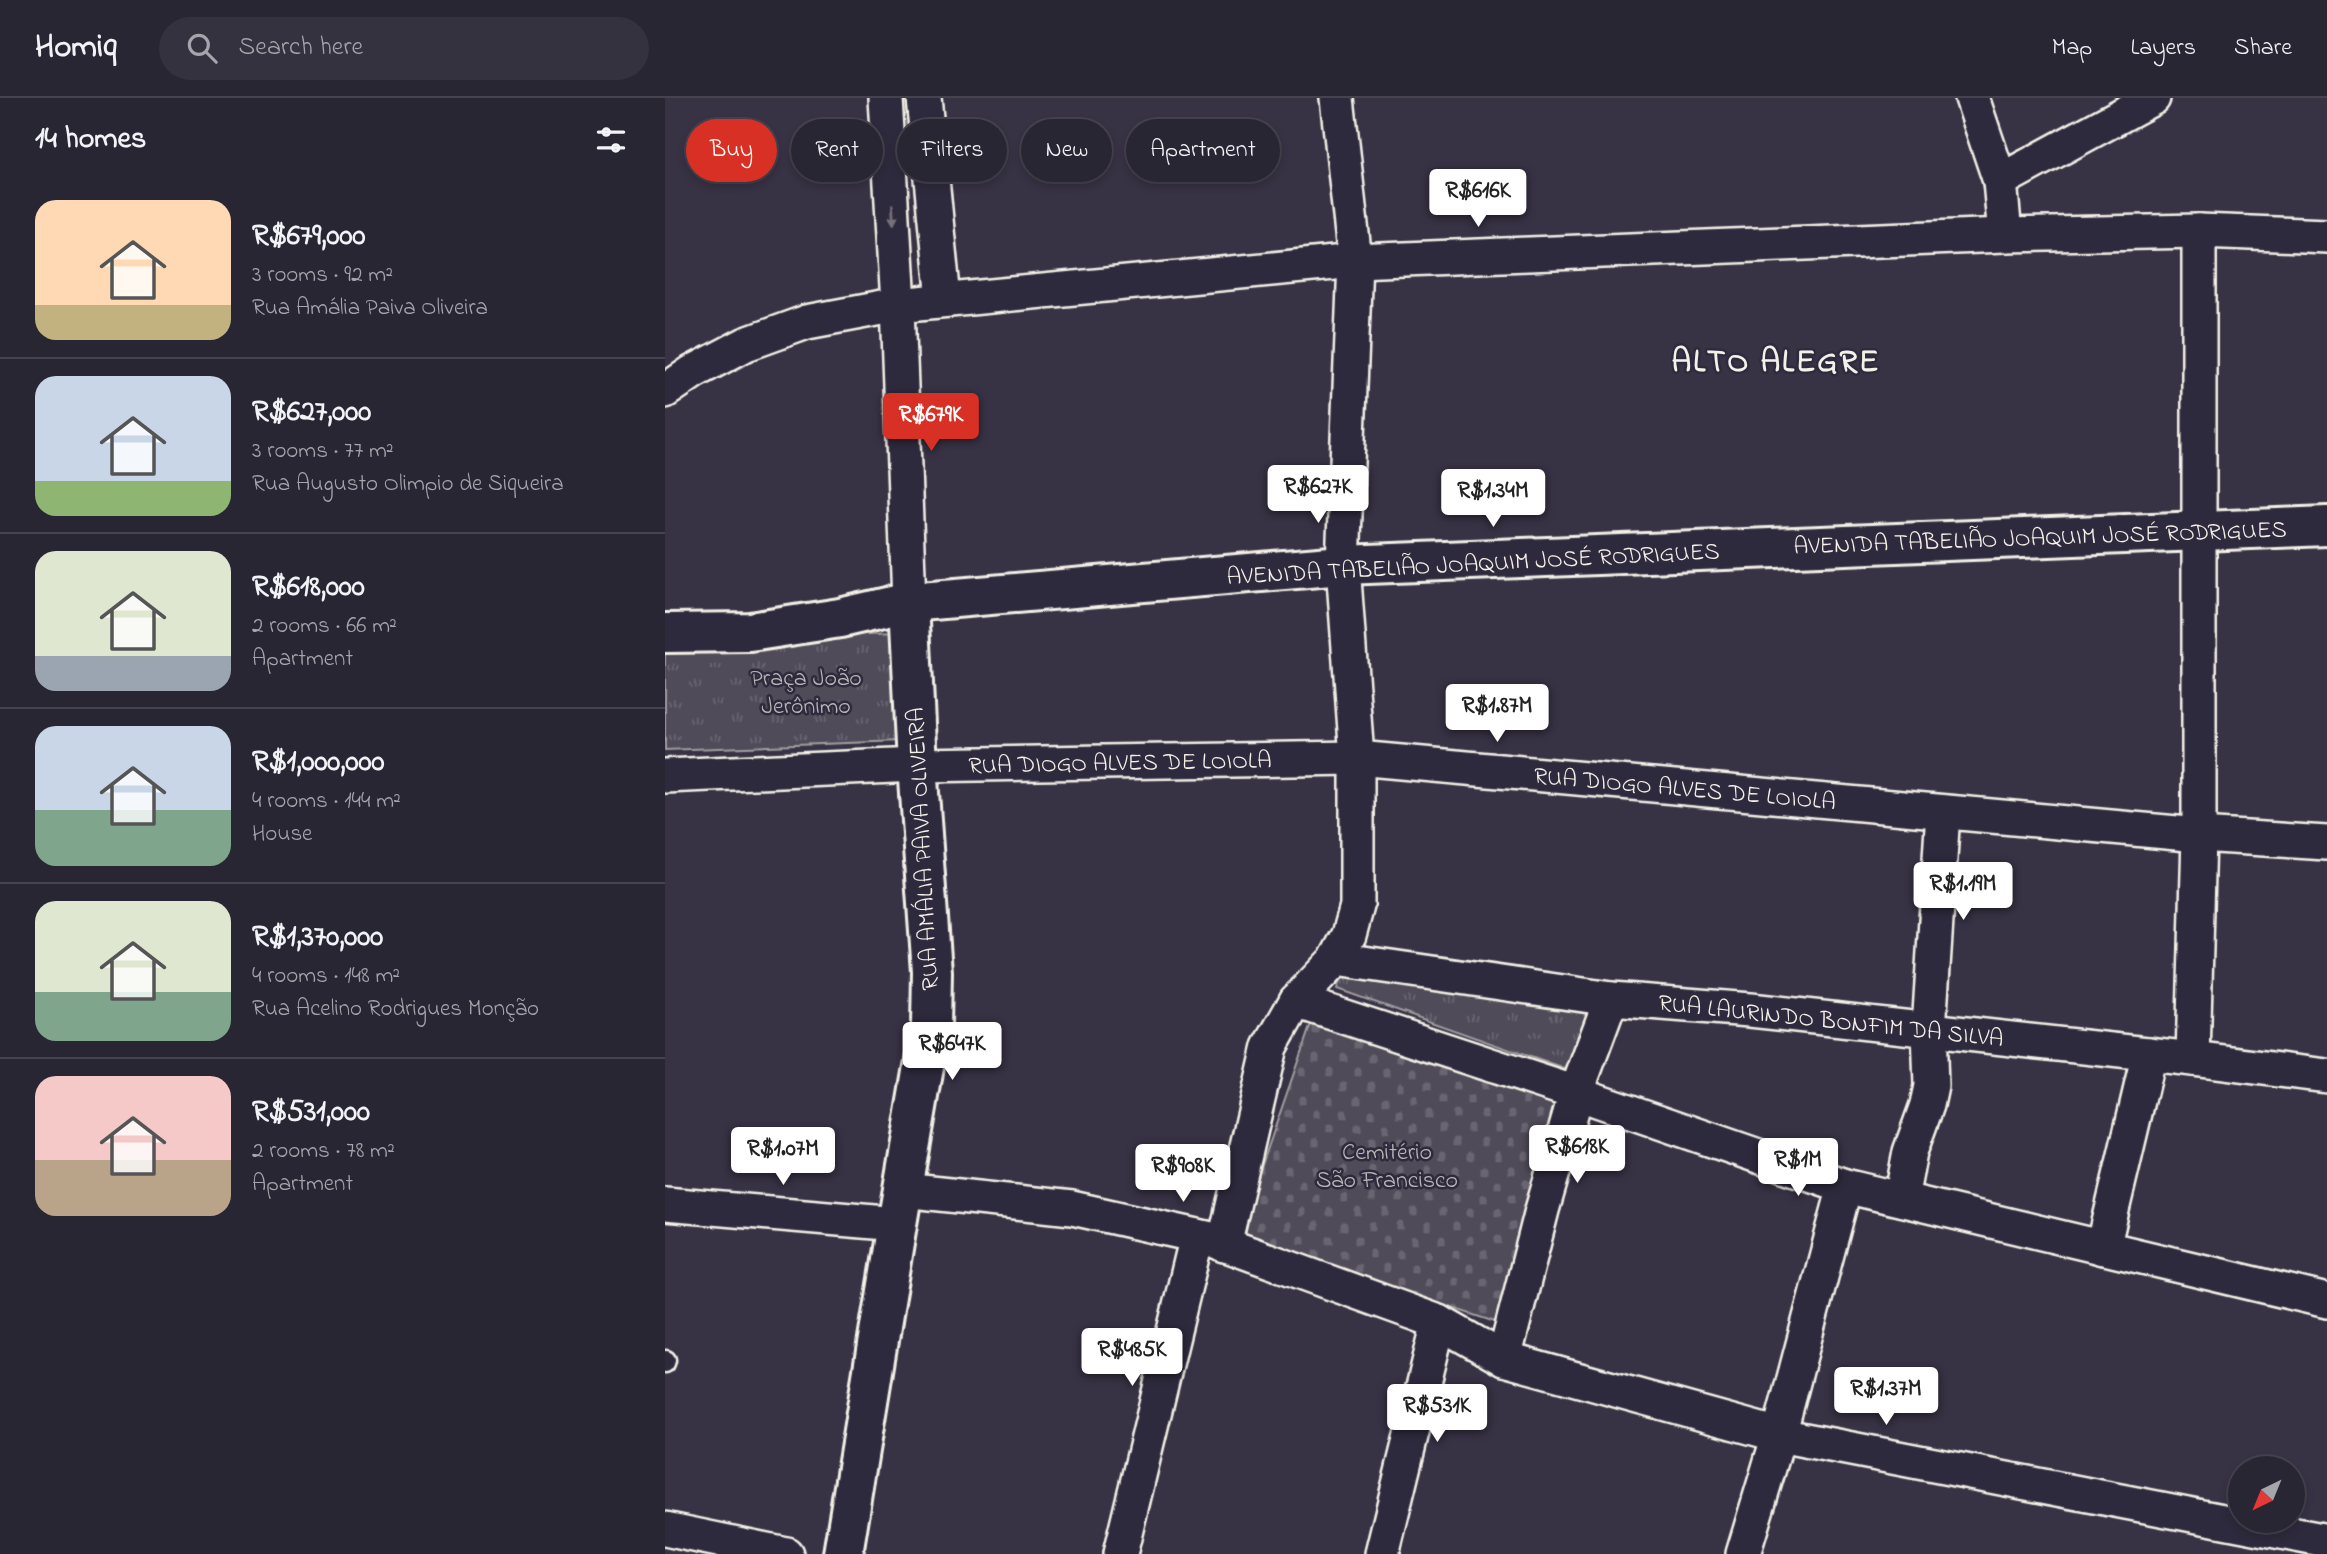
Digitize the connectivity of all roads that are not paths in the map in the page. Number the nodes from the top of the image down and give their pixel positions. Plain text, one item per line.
1 (885, 98) edge
2 (924, 98) edge
3 (1337, 98) edge
4 (1972, 98) edge
5 (2153, 98) edge
6 (2000, 181) junction
7 (2199, 231) junction
8 (2005, 235) junction
9 (2327, 236) edge
10 (1355, 261) junction
11 (944, 300) junction
12 (898, 305) junction
13 (665, 391) edge
14 (2327, 526) edge
15 (2200, 531) junction
16 (1343, 565) junction
17 (909, 603) junction
18 (665, 633) edge
19 (1357, 758) junction
20 (917, 765) junction
21 (665, 776) edge
22 (1943, 812) junction
23 (2200, 835) junction
24 (2327, 843) edge
25 (1336, 959) junction
26 (1611, 999) junction
27 (1296, 1001) junction
28 (1929, 1029) junction
29 (2149, 1054) junction
30 (2193, 1059) junction
31 (2327, 1076) edge
32 (1576, 1093) junction
33 (1846, 1186) junction
34 (1902, 1199) junction
35 (665, 1204) edge
36 (900, 1207) junction
37 (1210, 1240) junction
38 (2103, 1248) junction
39 (2327, 1301) edge
40 (1439, 1322) junction
41 (1504, 1359) junction
42 (1779, 1435) junction
43 (665, 1529) edge
44 (2327, 1541) edge
45 (786, 1554) edge
46 (843, 1554) edge
47 (1120, 1554) edge
48 (1382, 1554) edge
49 (1743, 1554) edge

1 -> 12 street, RUA AMÁLIA PAIVA OLIVEIRA
2 - 11 street
3 - 10 street
4 - 6 street
5 - 6 street
6 - 8 street
7 - 8 street
7 - 9 street
7 - 15 street
8 - 10 street
10 - 11 street
10 - 16 street
11 - 12 street
12 - 13 street
12 - 17 street, RUA AMÁLIA PAIVA OLIVEIRA
14 - 15 main road, AVENIDA TABELIÃO JOAQUIM JOSÉ RODRIGUES
15 - 16 main road, AVENIDA TABELIÃO JOAQUIM JOSÉ RODRIGUES
15 - 23 street
16 - 17 main road, AVENIDA TABELIÃO JOAQUIM JOSÉ RODRIGUES
16 - 19 street
17 - 18 main road, AVENIDA TABELIÃO JOAQUIM JOSÉ RODRIGUES
17 - 20 main road, RUA AMÁLIA PAIVA OLIVEIRA
19 - 20 street, RUA DIOGO ALVES DE LOIOLA
19 - 22 street, RUA DIOGO ALVES DE LOIOLA
19 - 25 street
20 - 21 street, RUA DIOGO ALVES DE LOIOLA
20 - 36 main road, RUA AMÁLIA PAIVA OLIVEIRA
22 - 23 street, RUA DIOGO ALVES DE LOIOLA
22 - 28 street
23 - 24 street, RUA DIOGO ALVES DE LOIOLA
23 - 30 street
25 - 26 street, RUA LAURINDO BONFIM DA SILVA
25 - 27 street
26 - 28 street, RUA LAURINDO BONFIM DA SILVA
26 - 32 street
27 - 32 street
27 - 37 street
28 - 29 street, RUA LAURINDO BONFIM DA SILVA
28 - 34 street
29 - 30 street, RUA LAURINDO BONFIM DA SILVA
29 - 38 street
30 - 31 street, RUA LAURINDO BONFIM DA SILVA
32 - 33 street
32 - 41 street
33 - 34 street
33 - 42 street
34 - 38 street
35 - 36 street
36 - 37 street
36 - 46 main road, RUA AMÁLIA PAIVA OLIVEIRA
37 - 40 street
37 - 47 street
38 - 39 street
40 - 41 street
40 - 48 street
41 - 42 street
42 - 44 street
42 - 49 street
43 - 45 street

